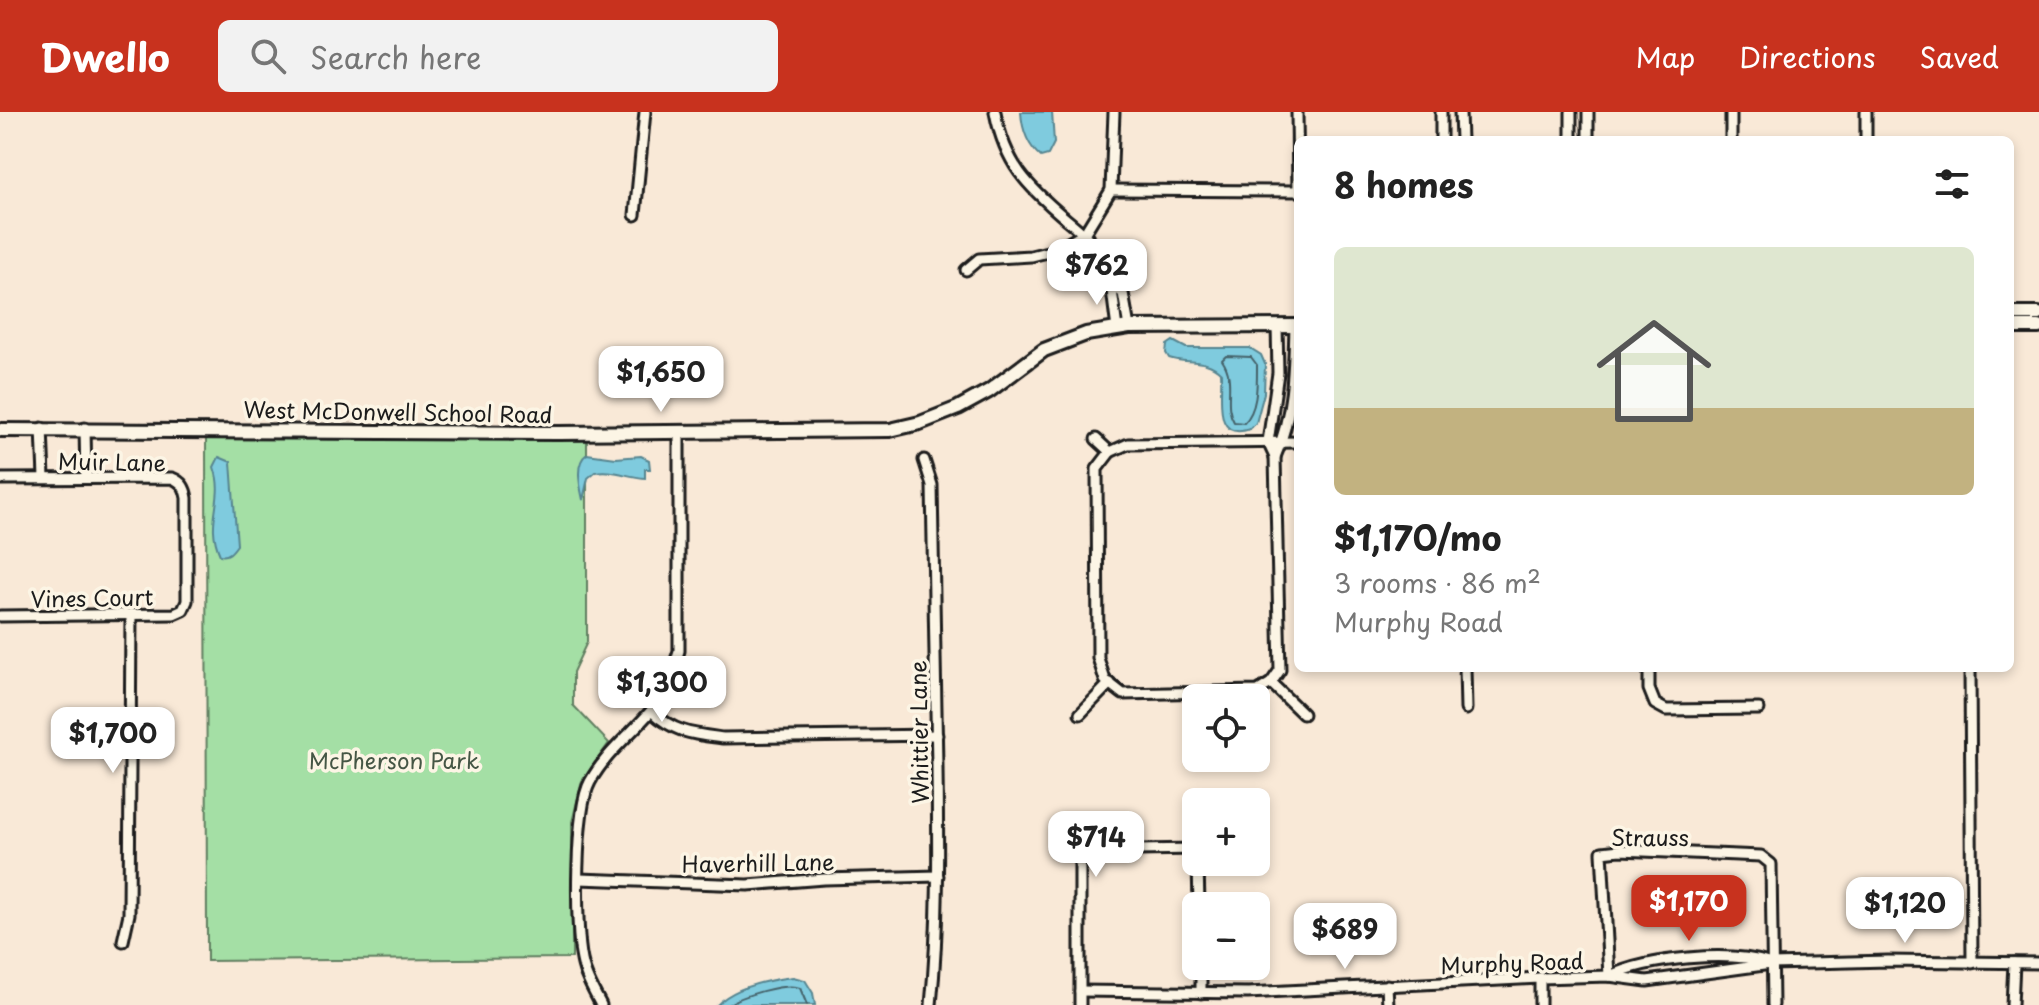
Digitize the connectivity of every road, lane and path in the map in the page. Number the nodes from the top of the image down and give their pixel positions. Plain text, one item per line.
1 (645, 112) edge
2 (995, 112) edge
3 (1114, 112) edge
4 (1441, 112) edge
5 (1460, 112) edge
6 (1571, 112) edge
7 (1588, 112) edge
8 (1731, 112) edge
9 (1866, 112) edge
10 (1441, 136) edge
11 (1461, 136) edge
12 (1571, 136) edge
13 (1588, 136) edge
14 (1731, 136) edge
15 (1866, 136) edge
16 (1111, 190) junction
17 (1294, 191) edge
18 (635, 215) dead end
19 (1084, 234) junction
20 (966, 270) dead end
21 (2014, 314) edge
22 (2039, 314) edge
23 (1277, 326) junction
24 (1294, 326) edge
25 (1123, 327) junction
26 (2014, 327) edge
27 (2039, 327) edge
28 (1294, 381) edge
29 (42, 428) junction
30 (85, 428) junction
31 (0, 430) edge
32 (679, 432) junction
33 (1096, 439) dead end
34 (1268, 442) junction
35 (1282, 442) junction
36 (1294, 442) edge
37 (1110, 452) junction
38 (1275, 457) junction
39 (924, 460) dead end
40 (44, 478) junction
41 (86, 478) junction
42 (0, 479) edge
43 (183, 610) joint
44 (131, 614) junction
45 (0, 616) edge
46 (1465, 672) edge
47 (1649, 672) edge
48 (1970, 672) edge
49 (1110, 683) junction
50 (1271, 683) junction
51 (1466, 709) dead end
52 (1759, 709) dead end
53 (651, 711) junction
54 (1080, 714) dead end
55 (1303, 714) dead end
56 (937, 735) junction
57 (1182, 849) edge
58 (938, 876) junction
59 (579, 879) junction
60 (123, 941) dead end
61 (1972, 963) junction
62 (2014, 963) junction
63 (2039, 963) edge
64 (1771, 964) junction
65 (1609, 976) junction
66 (1540, 978) junction
67 (1201, 980) edge
68 (1387, 985) junction
69 (1080, 991) junction
70 (1201, 993) junction
71 (1248, 993) junction
72 (601, 1005) edge
73 (931, 1005) edge
74 (1080, 1005) edge
75 (1248, 1005) edge
76 (1388, 1005) edge
77 (1540, 1005) edge
78 (1773, 1005) edge
79 (2012, 1005) edge

1 - 18 street
2 - 19 street
3 - 16 street
4 - 10 street
5 - 11 street
6 - 12 street
7 - 13 street
8 - 14 street
9 - 15 street
16 - 17 street
16 - 19 street
19 - 20 street
19 - 25 street
21 - 22 main road
23 - 24 main road, West McDonwell School Road
23 - 25 main road, West McDonwell School Road
23 - 34 street
25 - 32 main road, West McDonwell School Road
26 - 27 main road
28 - 35 street
29 - 30 main road, West McDonwell School Road
29 - 31 main road, West McDonwell School Road
29 - 40 street
30 - 32 main road, West McDonwell School Road
30 - 41 street
32 - 53 street
33 - 37 street
34 - 35 street
34 - 37 street
34 - 38 street
35 - 36 street
35 - 38 street
37 - 49 street
38 - 50 street
39 - 56 street, Whittier Lane
40 - 41 street, Muir Lane
40 - 42 street, Muir Lane
41 - 43 street, Muir Lane
43 - 44 street, Vines Court
44 - 45 street, Vines Court
44 - 60 street
46 - 51 street
47 - 52 street
48 - 61 street
49 - 50 street
49 - 54 street
50 - 55 street
53 - 56 street
53 - 59 street
56 - 58 street, Whittier Lane
57 - 69 street
58 - 59 street, Haverhill Lane
58 - 73 street, Whittier Lane
59 - 72 street
61 - 62 street, Murphy Road
61 - 64 street, Murphy Road
62 - 63 street, Murphy Road
62 - 79 street
64 - 65 street, Murphy Road
64 - 65 street, Murphy Road
64 - 65 street, Strauss
64 - 78 street
65 - 66 street, Murphy Road
66 - 68 street, Murphy Road
66 - 77 street
67 - 70 street
68 - 71 street, Murphy Road
68 - 76 street
69 - 70 street, Murphy Road
69 - 74 street
70 - 71 street, Murphy Road
71 - 75 street

